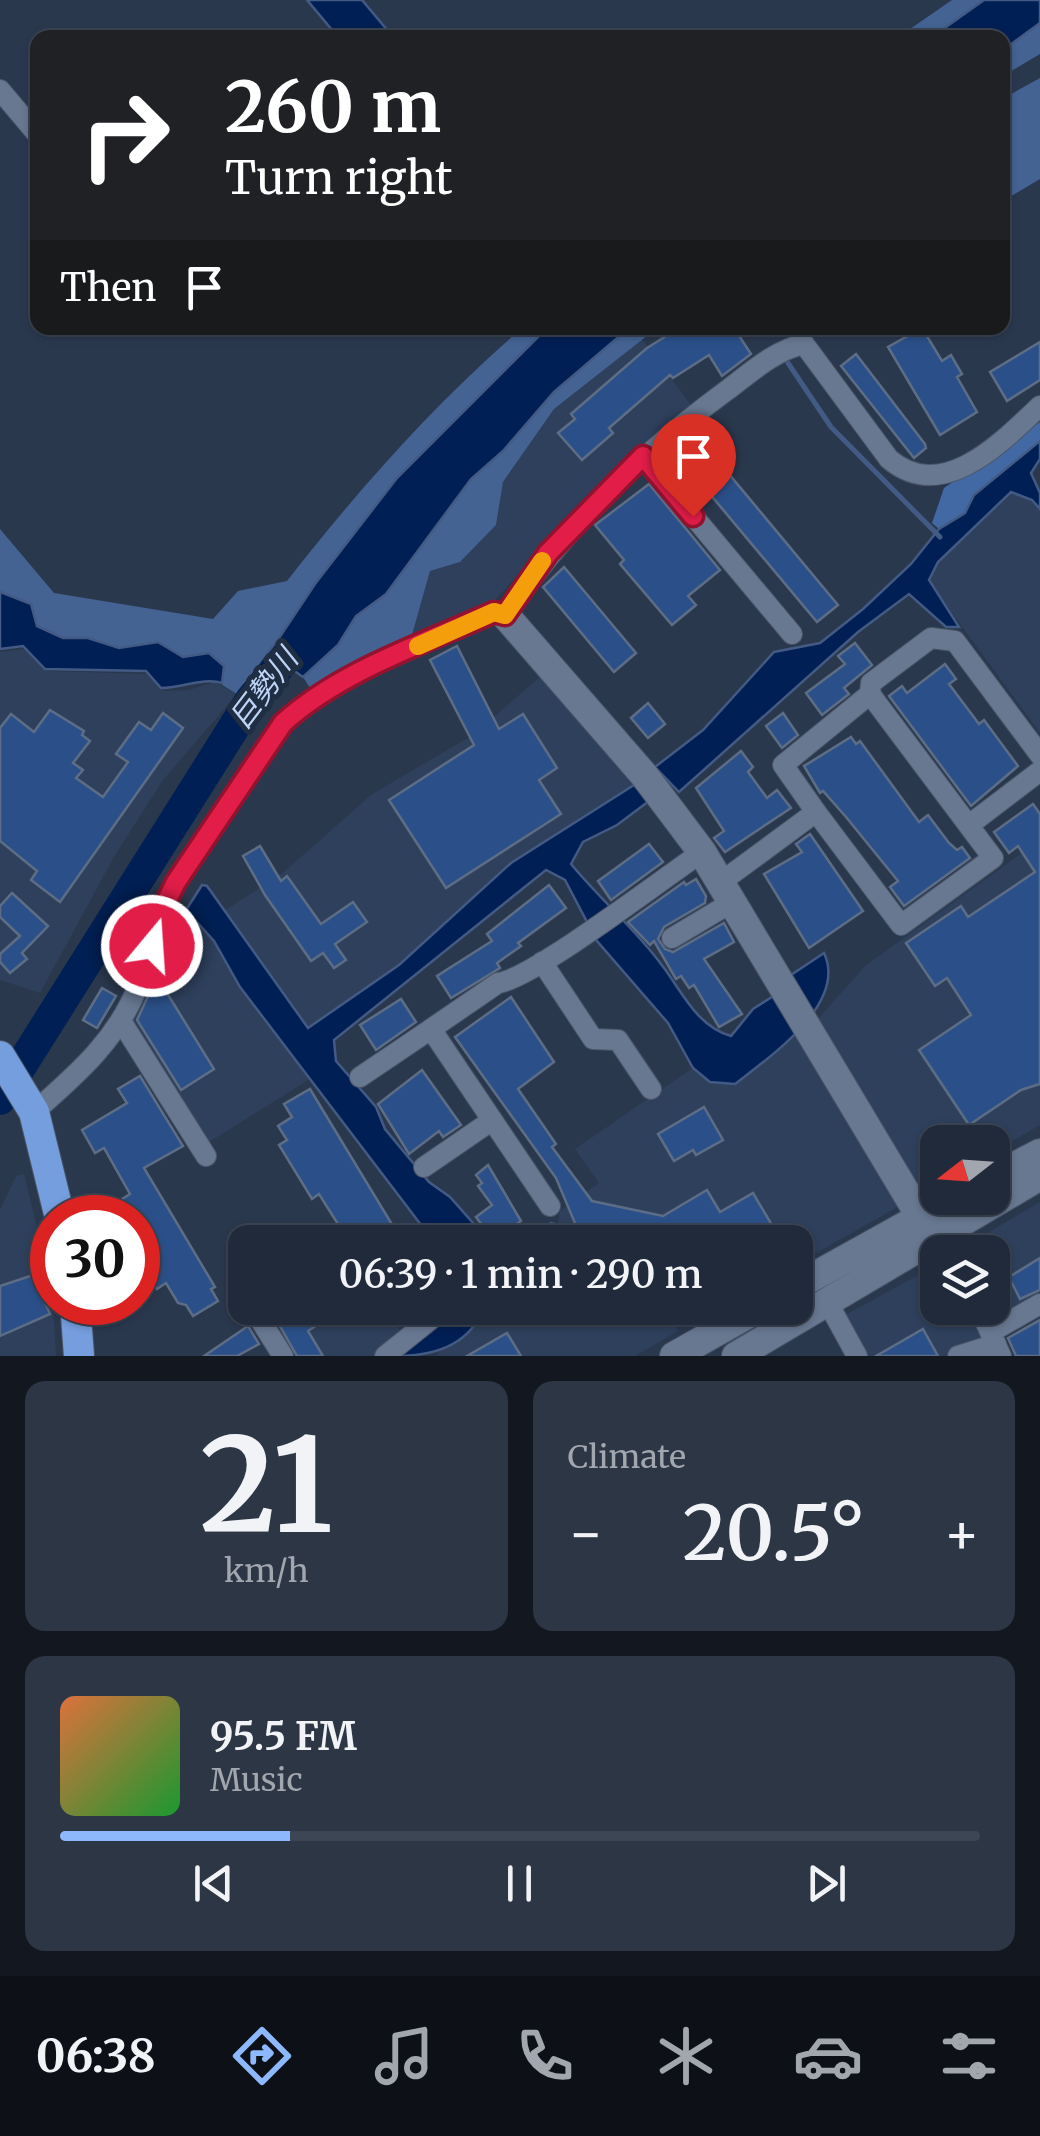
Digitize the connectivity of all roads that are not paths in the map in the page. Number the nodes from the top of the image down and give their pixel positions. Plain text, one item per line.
1 (0, 90) edge
2 (30, 126) edge
3 (1040, 406) edge
4 (643, 456) junction
5 (505, 615) junction
6 (792, 634) dead end
7 (870, 694) junction
8 (1040, 755) edge
9 (1040, 771) edge
10 (816, 812) junction
11 (969, 824) junction
12 (702, 852) junction
13 (728, 891) junction
14 (672, 938) dead end
15 (542, 962) junction
16 (121, 1020) junction
17 (431, 1029) junction
18 (0, 1056) edge
19 (360, 1077) dead end
20 (651, 1089) dead end
21 (31, 1107) junction
22 (491, 1120) junction
23 (1040, 1154) edge
24 (206, 1156) dead end
25 (424, 1167) dead end
26 (1010, 1169) edge
27 (1040, 1176) edge
28 (54, 1195) edge
29 (550, 1206) dead end
30 (920, 1212) edge
31 (922, 1215) joint
32 (938, 1235) edge
33 (962, 1235) edge
34 (920, 1259) edge
35 (813, 1277) edge
36 (828, 1303) junction
37 (1040, 1304) edge
38 (77, 1325) edge
39 (263, 1325) edge
40 (423, 1325) edge
41 (729, 1325) edge
42 (996, 1344) edge
43 (79, 1356) edge
44 (282, 1356) edge
45 (384, 1356) edge
46 (674, 1356) edge
47 (736, 1356) edge
48 (856, 1356) edge
49 (958, 1356) edge

1 - 2 street
3 - 4 street
4 - 5 street
4 - 6 street
5 - 12 street
5 - 16 street
7 - 8 street
7 - 10 street
7 - 11 street
9 - 11 street
10 - 11 street
10 - 13 street
12 - 13 street
12 - 15 street
13 - 14 street
13 - 30 street
15 - 17 street
15 - 20 street
16 - 21 street
16 - 24 street
17 - 19 street
17 - 22 street
18 - 21 highway
21 - 28 highway
22 - 25 street
22 - 29 street
23 - 26 street
27 - 33 street
31 - 32 street
31 - 35 street
34 - 36 street
36 - 47 street
36 - 48 street
37 - 42 street
38 - 43 highway
39 - 44 street
40 - 45 street
41 - 46 street
42 - 49 street

